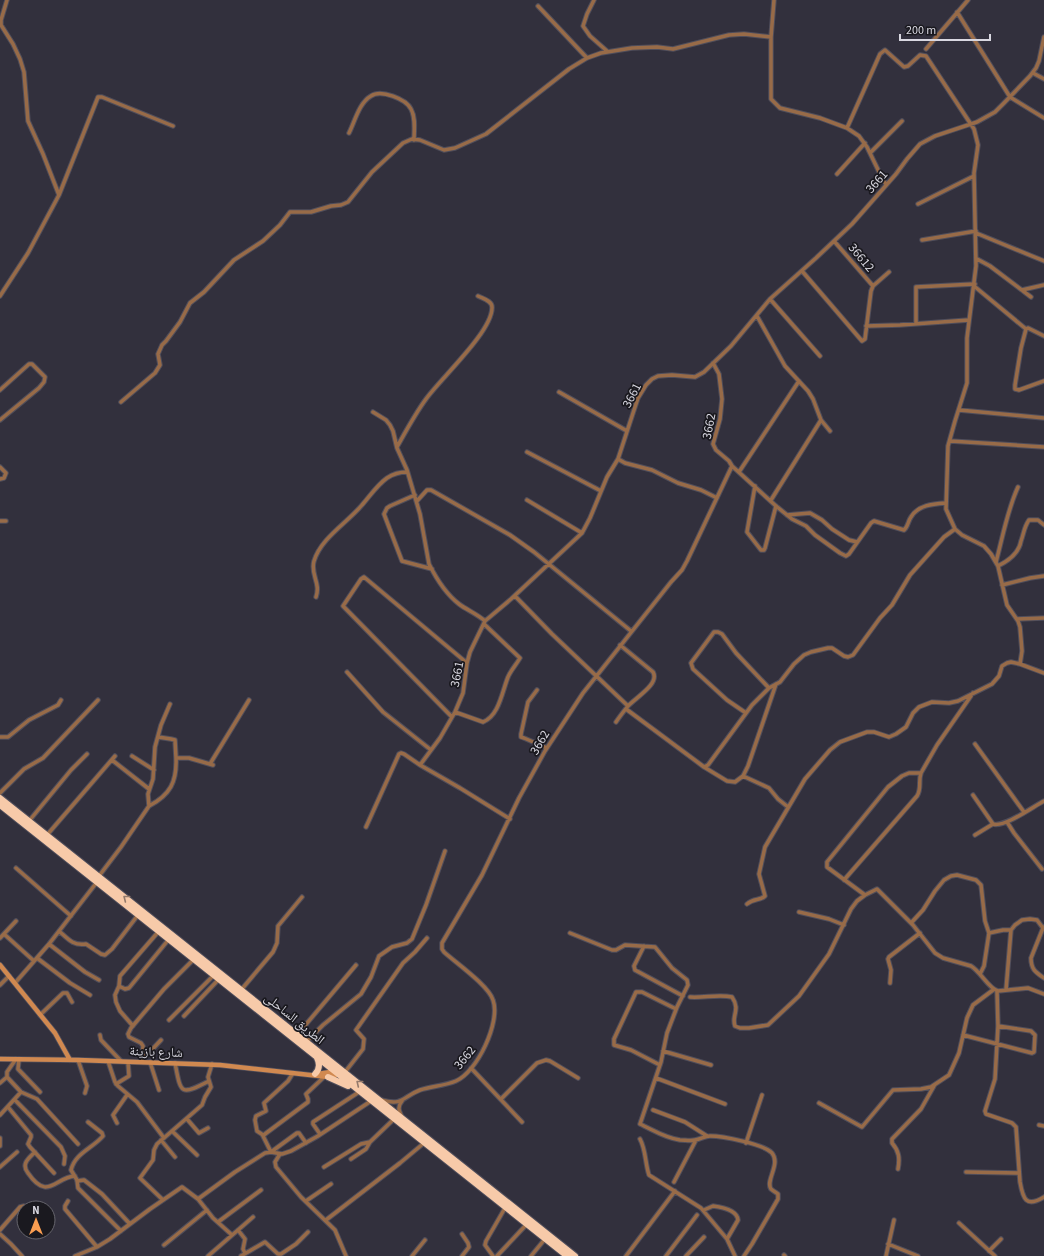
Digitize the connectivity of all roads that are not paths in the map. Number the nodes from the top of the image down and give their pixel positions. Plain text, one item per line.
1 (6, 0) edge
2 (594, 0) edge
3 (774, 0) edge
4 (968, 0) edge
5 (538, 6) dead end
6 (957, 12) junction
7 (771, 37) junction
8 (1044, 37) edge
9 (926, 49) dead end
10 (607, 51) junction
11 (587, 58) junction
12 (1033, 73) junction
13 (1044, 79) edge
14 (1010, 97) junction
15 (1044, 118) edge
16 (902, 121) dead end
17 (971, 125) junction
18 (173, 126) dead end
19 (847, 128) junction
20 (349, 132) dead end
21 (414, 140) junction
22 (865, 143) junction
23 (870, 153) junction
24 (837, 174) dead end
25 (974, 176) junction
26 (886, 184) junction
27 (59, 194) junction
28 (918, 204) dead end
29 (976, 232) junction
30 (834, 240) junction
31 (922, 240) dead end
32 (976, 259) junction
33 (1044, 261) edge
34 (802, 271) junction
35 (889, 272) dead end
36 (974, 285) junction
37 (1044, 285) edge
38 (874, 286) junction
39 (1022, 290) junction
40 (0, 296) edge
41 (478, 296) dead end
42 (1031, 297) dead end
43 (770, 299) junction
44 (757, 316) junction
45 (969, 320) junction
46 (916, 323) junction
47 (866, 326) junction
48 (1026, 329) junction
49 (1044, 336) edge
50 (820, 356) dead end
51 (713, 363) junction
52 (799, 381) junction
53 (1044, 381) edge
54 (0, 390) edge
55 (559, 392) dead end
56 (121, 402) dead end
57 (959, 410) junction
58 (373, 412) dead end
59 (1044, 418) edge
60 (0, 420) edge
61 (821, 420) junction
62 (627, 431) junction
63 (830, 431) dead end
64 (950, 441) junction
65 (1044, 447) edge
66 (397, 448) junction
67 (526, 452) dead end
68 (618, 459) junction
69 (732, 466) junction
70 (0, 467) edge
71 (407, 472) junction
72 (739, 472) junction
73 (0, 479) edge
74 (755, 486) junction
75 (1018, 487) dead end
76 (601, 491) junction
77 (415, 495) junction
78 (717, 498) junction
79 (527, 500) dead end
80 (771, 500) junction
81 (417, 501) junction
82 (946, 503) junction
83 (776, 506) junction
84 (787, 515) junction
85 (0, 521) edge
86 (6, 521) dead end
87 (1044, 525) edge
88 (955, 529) junction
89 (582, 532) junction
90 (857, 542) junction
91 (996, 562) junction
92 (548, 564) junction
93 (998, 566) junction
94 (432, 569) junction
95 (1044, 576) edge
96 (1002, 586) junction
97 (515, 596) junction
98 (316, 597) dead end
99 (1044, 618) edge
100 (1017, 619) junction
101 (484, 622) junction
102 (631, 631) junction
103 (620, 645) junction
104 (467, 663) junction
105 (1020, 664) junction
106 (347, 672) dead end
107 (1044, 673) edge
108 (596, 676) junction
109 (776, 684) junction
110 (769, 688) junction
111 (536, 690) dead end
112 (973, 693) junction
113 (61, 700) dead end
114 (98, 700) dead end
115 (249, 700) dead end
116 (170, 704) dead end
117 (627, 707) junction
118 (456, 712) junction
119 (746, 713) junction
120 (452, 717) junction
121 (616, 722) dead end
122 (0, 737) edge
123 (158, 737) junction
124 (975, 744) dead end
125 (547, 748) junction
126 (431, 750) junction
127 (87, 754) dead end
128 (115, 756) dead end
129 (132, 756) dead end
130 (176, 758) junction
131 (112, 760) junction
132 (420, 765) junction
133 (704, 767) junction
134 (154, 770) junction
135 (921, 774) junction
136 (743, 776) junction
137 (149, 789) junction
138 (0, 793) edge
139 (973, 795) dead end
140 (0, 798) edge
141 (1044, 802) edge
142 (0, 805) edge
143 (149, 806) junction
144 (788, 807) junction
145 (1024, 812) junction
146 (510, 819) junction
147 (29, 821) junction
148 (1007, 822) junction
149 (993, 824) junction
150 (366, 827) dead end
151 (975, 834) dead end
152 (47, 835) junction
153 (445, 851) dead end
154 (16, 868) dead end
155 (1042, 869) dead end
156 (98, 879) junction
157 (844, 880) junction
158 (865, 895) junction
159 (302, 897) dead end
160 (747, 904) dead end
161 (798, 912) dead end
162 (138, 915) junction
163 (71, 916) junction
164 (16, 921) dead end
165 (911, 923) junction
166 (844, 925) junction
167 (1043, 928) edge
168 (1011, 930) junction
169 (59, 931) junction
170 (159, 931) junction
171 (920, 933) junction
172 (989, 933) junction
173 (4, 934) junction
174 (570, 934) dead end
175 (0, 938) edge
176 (427, 938) dead end
177 (169, 939) junction
178 (49, 944) junction
179 (644, 946) junction
180 (194, 958) junction
181 (36, 960) junction
182 (356, 965) dead end
183 (1, 968) edge
184 (980, 974) junction
185 (214, 975) junction
186 (9, 976) junction
187 (1044, 978) edge
188 (219, 979) junction
189 (99, 980) dead end
190 (14, 983) junction
191 (890, 983) dead end
192 (0, 985) edge
193 (119, 986) junction
194 (241, 990) junction
195 (995, 990) junction
196 (1006, 990) junction
197 (1044, 994) edge
198 (90, 995) dead end
199 (683, 996) junction
200 (690, 997) dead end
201 (72, 1002) dead end
202 (676, 1009) junction
203 (40, 1014) junction
204 (184, 1016) dead end
205 (169, 1020) dead end
206 (133, 1026) junction
207 (998, 1026) junction
208 (100, 1035) dead end
209 (297, 1035) junction
210 (963, 1035) junction
211 (161, 1040) dead end
212 (306, 1042) junction
213 (996, 1044) junction
214 (663, 1051) junction
215 (317, 1058) junction
216 (18, 1059) junction
217 (0, 1060) edge
218 (70, 1060) junction
219 (78, 1060) junction
220 (142, 1060) junction
221 (108, 1061) junction
222 (121, 1061) junction
223 (128, 1062) junction
224 (150, 1062) junction
225 (174, 1063) junction
226 (212, 1064) junction
227 (660, 1065) junction
228 (711, 1065) dead end
229 (471, 1068) junction
230 (339, 1072) junction
231 (293, 1073) junction
232 (313, 1075) junction
233 (7, 1076) junction
234 (326, 1077) junction
235 (578, 1078) dead end
236 (656, 1078) junction
237 (209, 1081) junction
238 (0, 1083) edge
239 (116, 1084) junction
240 (352, 1086) junction
241 (934, 1086) junction
242 (159, 1090) dead end
243 (21, 1092) junction
244 (40, 1092) dead end
245 (359, 1092) junction
246 (85, 1093) dead end
247 (127, 1095) junction
248 (762, 1095) dead end
249 (404, 1099) junction
250 (501, 1099) junction
251 (15, 1100) junction
252 (379, 1100) junction
253 (371, 1101) junction
254 (819, 1103) dead end
255 (725, 1104) dead end
256 (8, 1107) junction
257 (653, 1110) dead end
258 (0, 1115) edge
259 (403, 1118) junction
260 (187, 1119) junction
261 (394, 1119) junction
262 (88, 1122) dead end
263 (522, 1122) dead end
264 (117, 1123) dead end
265 (1039, 1125) dead end
266 (1044, 1126) edge
267 (208, 1128) dead end
268 (172, 1131) junction
269 (320, 1134) junction
270 (263, 1135) junction
271 (708, 1136) junction
272 (0, 1138) edge
273 (163, 1139) junction
274 (640, 1139) dead end
275 (696, 1140) junction
276 (370, 1142) junction
277 (306, 1143) junction
278 (424, 1143) junction
279 (746, 1143) junction
280 (78, 1144) dead end
281 (0, 1146) edge
282 (17, 1152) dead end
283 (34, 1152) junction
284 (271, 1152) junction
285 (280, 1154) junction
286 (197, 1155) dead end
287 (175, 1157) dead end
288 (351, 1159) dead end
289 (64, 1164) dead end
290 (0, 1167) edge
291 (324, 1167) dead end
292 (898, 1169) dead end
293 (966, 1172) dead end
294 (54, 1173) dead end
295 (1019, 1173) junction
296 (75, 1176) junction
297 (77, 1181) junction
298 (674, 1182) dead end
299 (331, 1184) dead end
300 (260, 1190) dead end
301 (675, 1191) junction
302 (1044, 1197) edge
303 (198, 1199) junction
304 (163, 1200) junction
305 (68, 1201) dead end
306 (306, 1201) junction
307 (505, 1208) junction
308 (207, 1210) junction
309 (704, 1210) junction
310 (16, 1212) edge
311 (698, 1215) dead end
312 (253, 1217) dead end
313 (326, 1220) junction
314 (894, 1220) dead end
315 (218, 1222) junction
316 (959, 1223) dead end
317 (130, 1224) junction
318 (526, 1225) junction
319 (0, 1230) edge
320 (238, 1230) junction
321 (121, 1231) junction
322 (308, 1232) dead end
323 (0, 1234) edge
324 (462, 1234) dead end
325 (232, 1235) junction
326 (704, 1237) dead end
327 (727, 1239) junction
328 (1002, 1239) dead end
329 (425, 1240) dead end
330 (545, 1240) junction
331 (888, 1244) junction
332 (98, 1246) junction
333 (164, 1246) dead end
334 (989, 1251) junction
335 (245, 1253) junction
336 (22, 1256) edge
337 (75, 1256) edge
338 (208, 1256) edge
339 (241, 1256) edge
340 (346, 1256) edge
341 (412, 1256) edge
342 (462, 1256) edge
343 (493, 1256) edge
344 (497, 1256) edge
345 (531, 1256) edge
346 (567, 1256) edge
347 (575, 1256) edge
348 (626, 1256) edge
349 (666, 1256) edge
350 (686, 1256) edge
351 (735, 1256) edge
352 (744, 1256) edge
353 (886, 1256) edge
354 (918, 1256) edge
355 (995, 1256) edge

1 - 27 street
2 - 10 street
3 - 7 street
4 - 6 street
5 - 11 street
6 - 9 street
6 - 14 street
7 - 10 street
7 - 19 street
8 - 12 street, 3661
10 - 11 street
11 - 21 street
12 - 13 street
12 - 14 street, 3661
14 - 15 street
14 - 17 street, 3661
16 - 23 street
17 - 19 street
17 - 25 street
17 - 26 street, 3661
18 - 27 street
19 - 22 street
20 - 21 street
21 - 56 street
22 - 23 street
22 - 24 street
23 - 26 street
25 - 28 street
25 - 29 street
26 - 30 street, 3661
27 - 40 street
29 - 31 street
29 - 32 street
29 - 33 street
30 - 34 street, 3661
30 - 38 street, 36612
32 - 36 street
32 - 39 street
34 - 43 street, 3661
34 - 47 street
35 - 38 street
36 - 45 street
36 - 46 street
36 - 48 street
37 - 39 street
38 - 47 street
39 - 42 street
41 - 66 street
43 - 44 street, 3661
43 - 50 street
44 - 51 street, 3661
44 - 52 street
45 - 46 street
45 - 57 street
46 - 47 street
48 - 49 street
48 - 53 street
51 - 62 street, 3661
51 - 69 street, 3662
52 - 61 street
52 - 72 street
54 - 60 street
55 - 62 street
57 - 59 street
57 - 64 street
58 - 66 street
61 - 63 street
61 - 80 street
62 - 68 street, 3661
64 - 65 street
64 - 82 street
66 - 71 street
67 - 76 street
68 - 76 street, 3661
68 - 78 street
69 - 72 street
69 - 78 street, 3662
70 - 73 street
71 - 77 street
71 - 98 street
72 - 74 street
74 - 80 street
74 - 83 street
75 - 91 street
76 - 89 street, 3661
77 - 81 street
77 - 94 street
78 - 102 street, 3662
79 - 89 street
80 - 83 street
81 - 92 street
81 - 94 street
82 - 88 street
82 - 90 street
83 - 84 street
84 - 90 street
84 - 90 street
85 - 86 street
87 - 93 street
88 - 91 street
88 - 109 street
89 - 92 street, 3661
91 - 93 street
92 - 97 street, 3661
92 - 102 street
93 - 96 street
94 - 101 street
95 - 96 street
96 - 100 street
97 - 101 street, 3661
97 - 108 street
99 - 100 street
100 - 105 street
101 - 104 street, 3661
101 - 118 street
102 - 103 street, 3662
103 - 108 street, 3662
103 - 117 street
104 - 118 street, 3661
104 - 120 street
105 - 107 street
105 - 112 street
106 - 126 street
108 - 117 street
108 - 125 street, 3662
109 - 110 street
109 - 136 street
110 - 119 street
110 - 119 street
111 - 125 street
112 - 135 street
112 - 144 street
113 - 122 street
114 - 138 street
115 - 130 street
116 - 123 street
117 - 121 street
117 - 133 street
118 - 120 street, 3661
119 - 133 street
120 - 126 street, 3661
123 - 130 street
123 - 134 street
124 - 145 street
125 - 146 street, 3662
126 - 132 street, 3661
127 - 147 street
128 - 131 street
129 - 134 street
130 - 143 street
131 - 137 street
131 - 152 street
132 - 146 street
132 - 150 street
133 - 136 street
134 - 137 street
135 - 157 street
135 - 157 street
136 - 144 street
137 - 143 street
139 - 149 street
140 - 147 highway, الطريق الساحلى
141 - 145 street
142 - 156 highway, الطريق الساحلى
143 - 156 street
144 - 160 street
145 - 148 street
146 - 229 street, 3662
147 - 152 highway, الطريق الساحلى
148 - 149 street
148 - 155 street
149 - 151 street
152 - 156 highway, الطريق الساحلى
153 - 212 street
154 - 163 street
156 - 162 highway, الطريق الساحلى
156 - 163 street
194 -> 156 highway, الطريق الساحلى
157 - 158 street
158 - 165 street
158 - 166 street
159 - 194 street
161 - 166 street
162 - 169 street
162 - 170 highway, الطريق الساحلى
163 - 169 street
164 - 173 street
165 - 171 street
165 - 172 street
166 - 200 street
167 - 168 street
167 - 187 street
168 - 172 street
168 - 196 street
169 - 178 street
170 - 177 highway, الطريق الساحلى
170 - 193 street
171 - 184 street
171 - 191 street
172 - 184 street
173 - 175 street
173 - 181 street
174 - 179 street
176 - 230 street
177 - 180 highway, الطريق الساحلى
177 - 193 street
178 - 181 street
178 - 189 street
179 - 199 street
179 - 199 street
180 - 185 highway, الطريق الساحلى
180 - 206 street
181 - 190 street
181 - 198 street
182 - 209 street
183 - 186 street
184 - 195 street
185 - 188 highway, الطريق الساحلى
185 - 205 street
186 - 190 street
186 - 192 street
188 - 204 street
188 - 215 highway, الطريق الساحلى
190 - 203 street
193 - 206 street
194 - 209 highway, الطريق الساحلى
195 - 196 street
195 - 207 street
195 - 210 street
196 - 197 street
199 - 202 street
201 - 203 street
202 - 214 street
202 - 227 street
203 - 218 street
206 - 220 street
207 - 213 street
207 - 213 street
208 - 222 street
209 - 212 highway, الطريق الساحلى
210 - 213 street
210 - 241 street
211 - 220 street
212 - 230 highway, الطريق الساحلى
213 - 295 street
214 - 227 street
214 - 228 street
215 - 230 highway, الطريق الساحلى
215 - 232 highway
216 - 217 street, شارع بازينة
216 - 218 street, شارع بازينة
216 - 233 street
216 - 244 street
218 - 219 street, شارع بازينة
219 - 221 street, شارع بازينة
219 - 246 street
220 - 223 street, شارع بازينة
220 - 224 street, شارع بازينة
221 - 222 street, شارع بازينة
221 - 239 street
222 - 223 street, شارع بازينة
223 - 239 street
224 - 225 street, شارع بازينة
224 - 242 street
225 - 226 street, شارع بازينة
225 - 237 street
226 - 231 street, شارع بازينة
226 - 237 street
227 - 236 street
229 - 249 street, 3662
229 - 250 street
230 - 232 street, شارع بازينة
230 - 234 street, شارع بازينة
230 - 240 highway, الطريق الساحلى
252 -> 230 highway, الطريق الساحلى
231 - 232 street, شارع بازينة
231 - 270 street
232 - 234 street, شارع بازينة
233 - 238 street
233 - 243 street
234 - 240 highway
234 - 270 street
235 - 250 street
236 - 255 street
236 - 275 street
237 - 260 street
239 - 247 street
240 - 245 highway, الطريق الساحلى
241 - 254 street
241 - 292 street
243 - 251 street
243 - 280 street
245 - 253 highway, الطريق الساحلى
245 - 269 street
247 - 264 street
247 - 273 street
248 - 279 street
249 - 252 street, 3662
249 - 259 street
250 - 263 street
251 - 256 street
251 - 289 street
252 - 259 highway, الطريق الساحلى
253 - 261 highway, الطريق الساحلى
253 - 269 street
256 - 258 street
256 - 283 street
257 - 271 street
259 - 347 highway, الطريق الساحلى
260 - 267 street
260 - 268 street
261 - 276 street
261 - 278 highway, الطريق الساحلى
262 - 296 street
265 - 266 street
268 - 273 street
268 - 286 street
269 - 277 street
270 - 284 street
271 - 275 street
271 - 279 street
272 - 281 street
273 - 287 street
273 - 304 street
274 - 301 street
275 - 298 street
276 - 288 street
276 - 291 street
277 - 284 street
277 - 285 street
278 - 307 highway, الطريق الساحلى
278 - 313 street
279 - 352 street
282 - 290 street
283 - 294 street
283 - 296 street
284 - 285 street
284 - 303 street
285 - 306 street
293 - 295 street
295 - 302 street
296 - 297 street
297 - 317 street
297 - 321 street
299 - 306 street
300 - 315 street
301 - 309 street
301 - 348 street
303 - 304 street
303 - 308 street
304 - 317 street
305 - 332 street
306 - 313 street
307 - 318 highway, الطريق الساحلى
307 - 343 street
308 - 315 street
308 - 333 street
309 - 327 street
309 - 327 street
310 - 319 street
311 - 349 street
312 - 320 street
313 - 340 street
314 - 331 street
315 - 325 street
316 - 334 street
317 - 321 street
318 - 330 highway, الطريق الساحلى
318 - 344 street
320 - 325 street
320 - 335 street
321 - 332 street
322 - 335 street
323 - 336 street
324 - 342 street
325 - 338 street
326 - 350 street
327 - 351 street
328 - 334 street
329 - 341 street
330 - 345 street
330 - 346 highway, الطريق الساحلى
331 - 353 street
331 - 354 street
332 - 337 street
334 - 355 street
335 - 339 street

